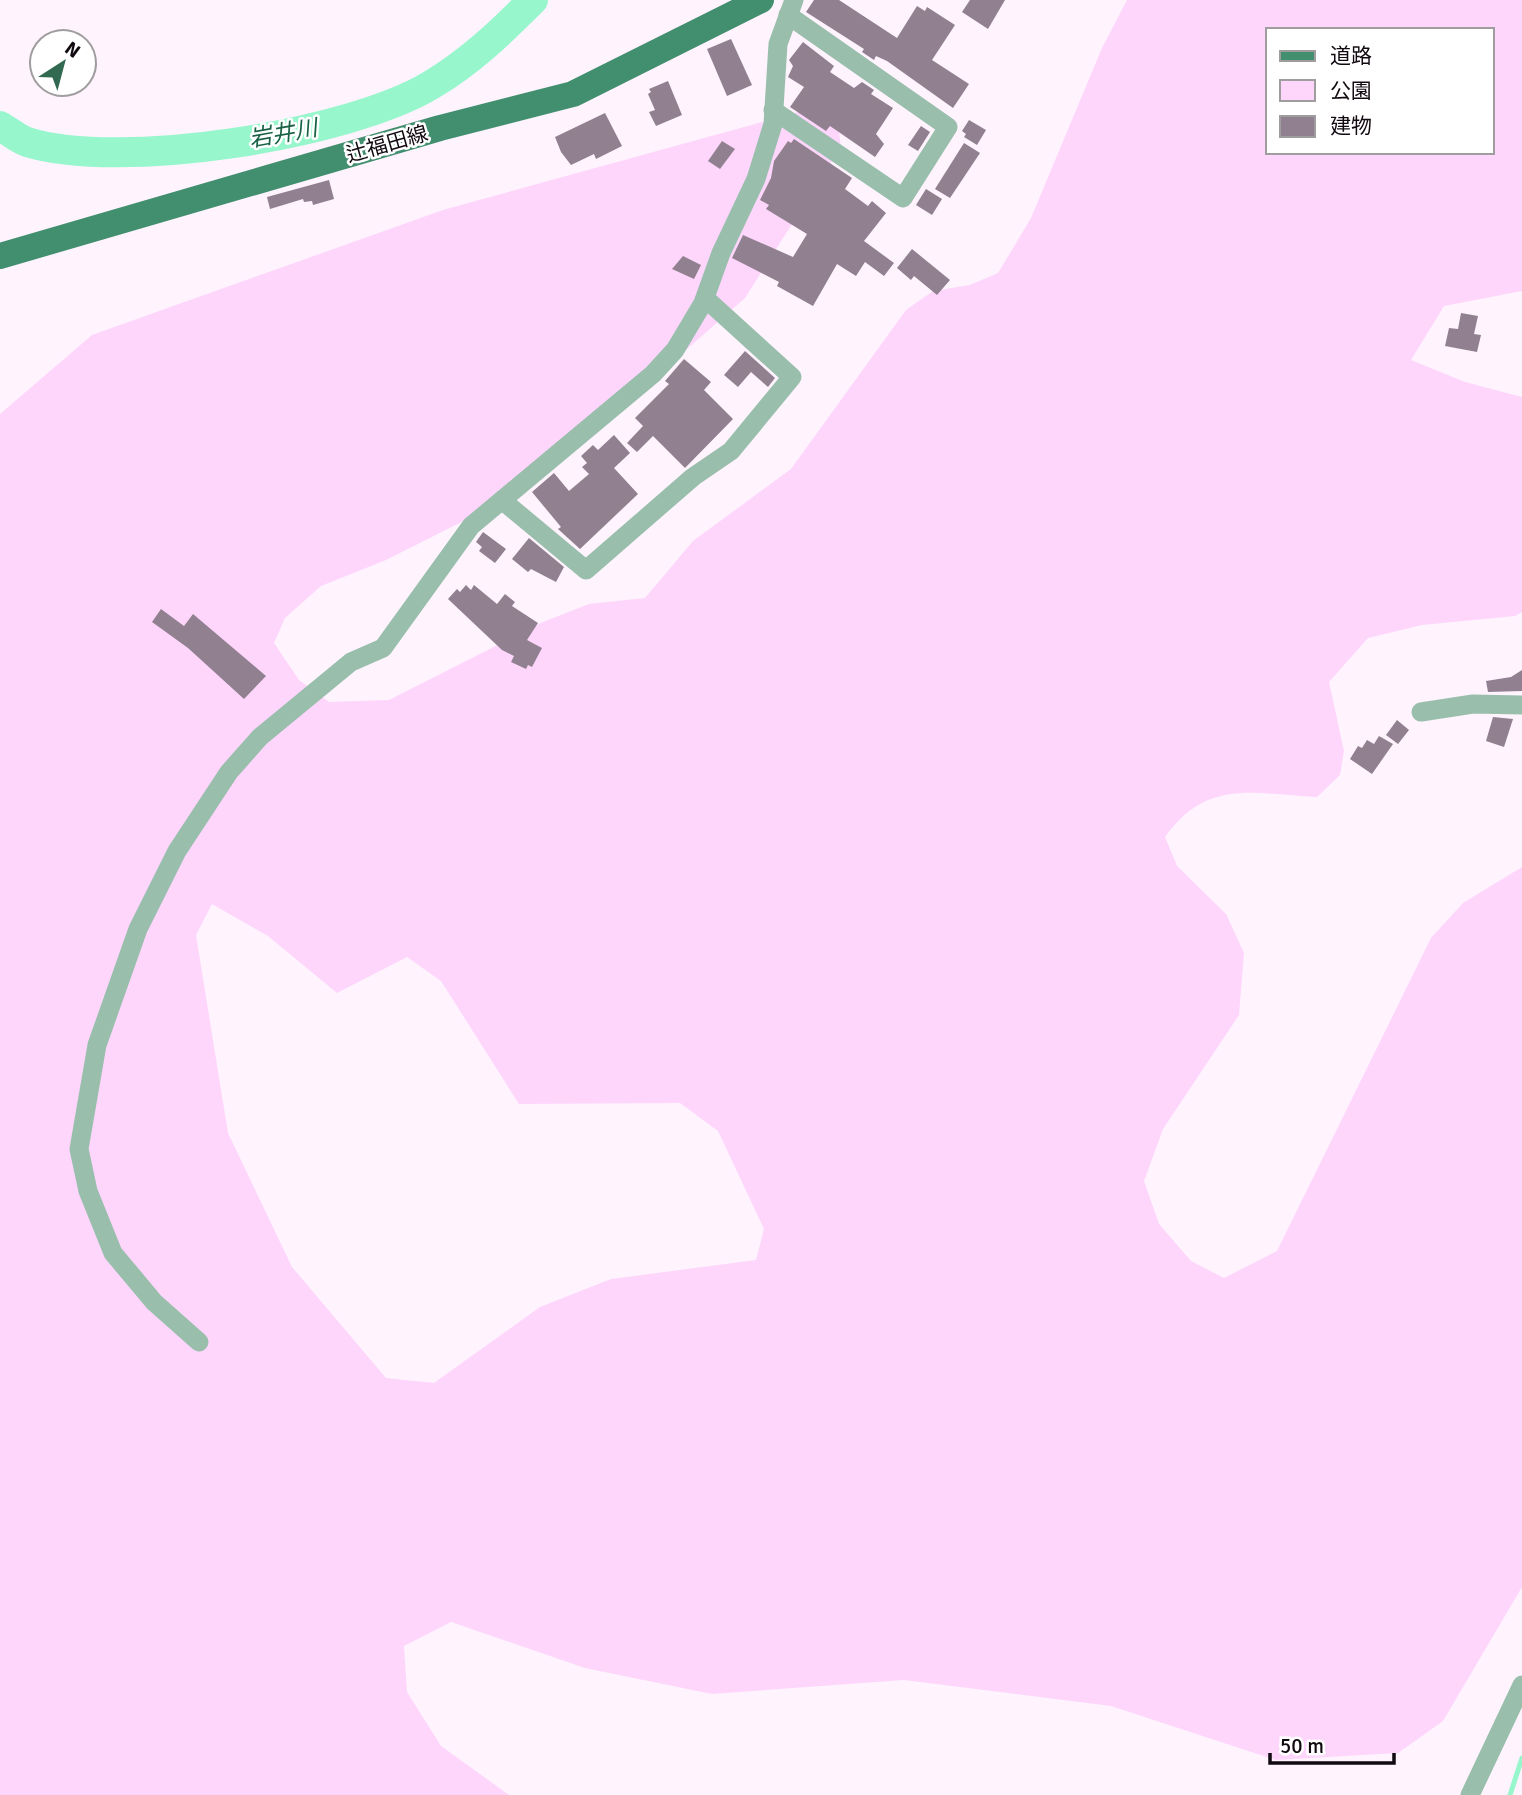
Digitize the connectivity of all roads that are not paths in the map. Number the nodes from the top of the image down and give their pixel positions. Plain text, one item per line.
1 (761, 0) edge
2 (791, 8) edge
3 (773, 110) junction
4 (0, 256) edge
5 (705, 298) junction
6 (503, 501) junction
7 (1522, 705) edge
8 (1421, 712) dead end
9 (199, 1342) dead end
10 (1522, 1685) edge
11 (1471, 1795) edge

1 - 4 main road, 辻福田線
2 - 3 street
2 - 3 street
3 - 5 street
5 - 6 street
5 - 6 street
6 - 9 street
7 - 8 street
10 - 11 street

